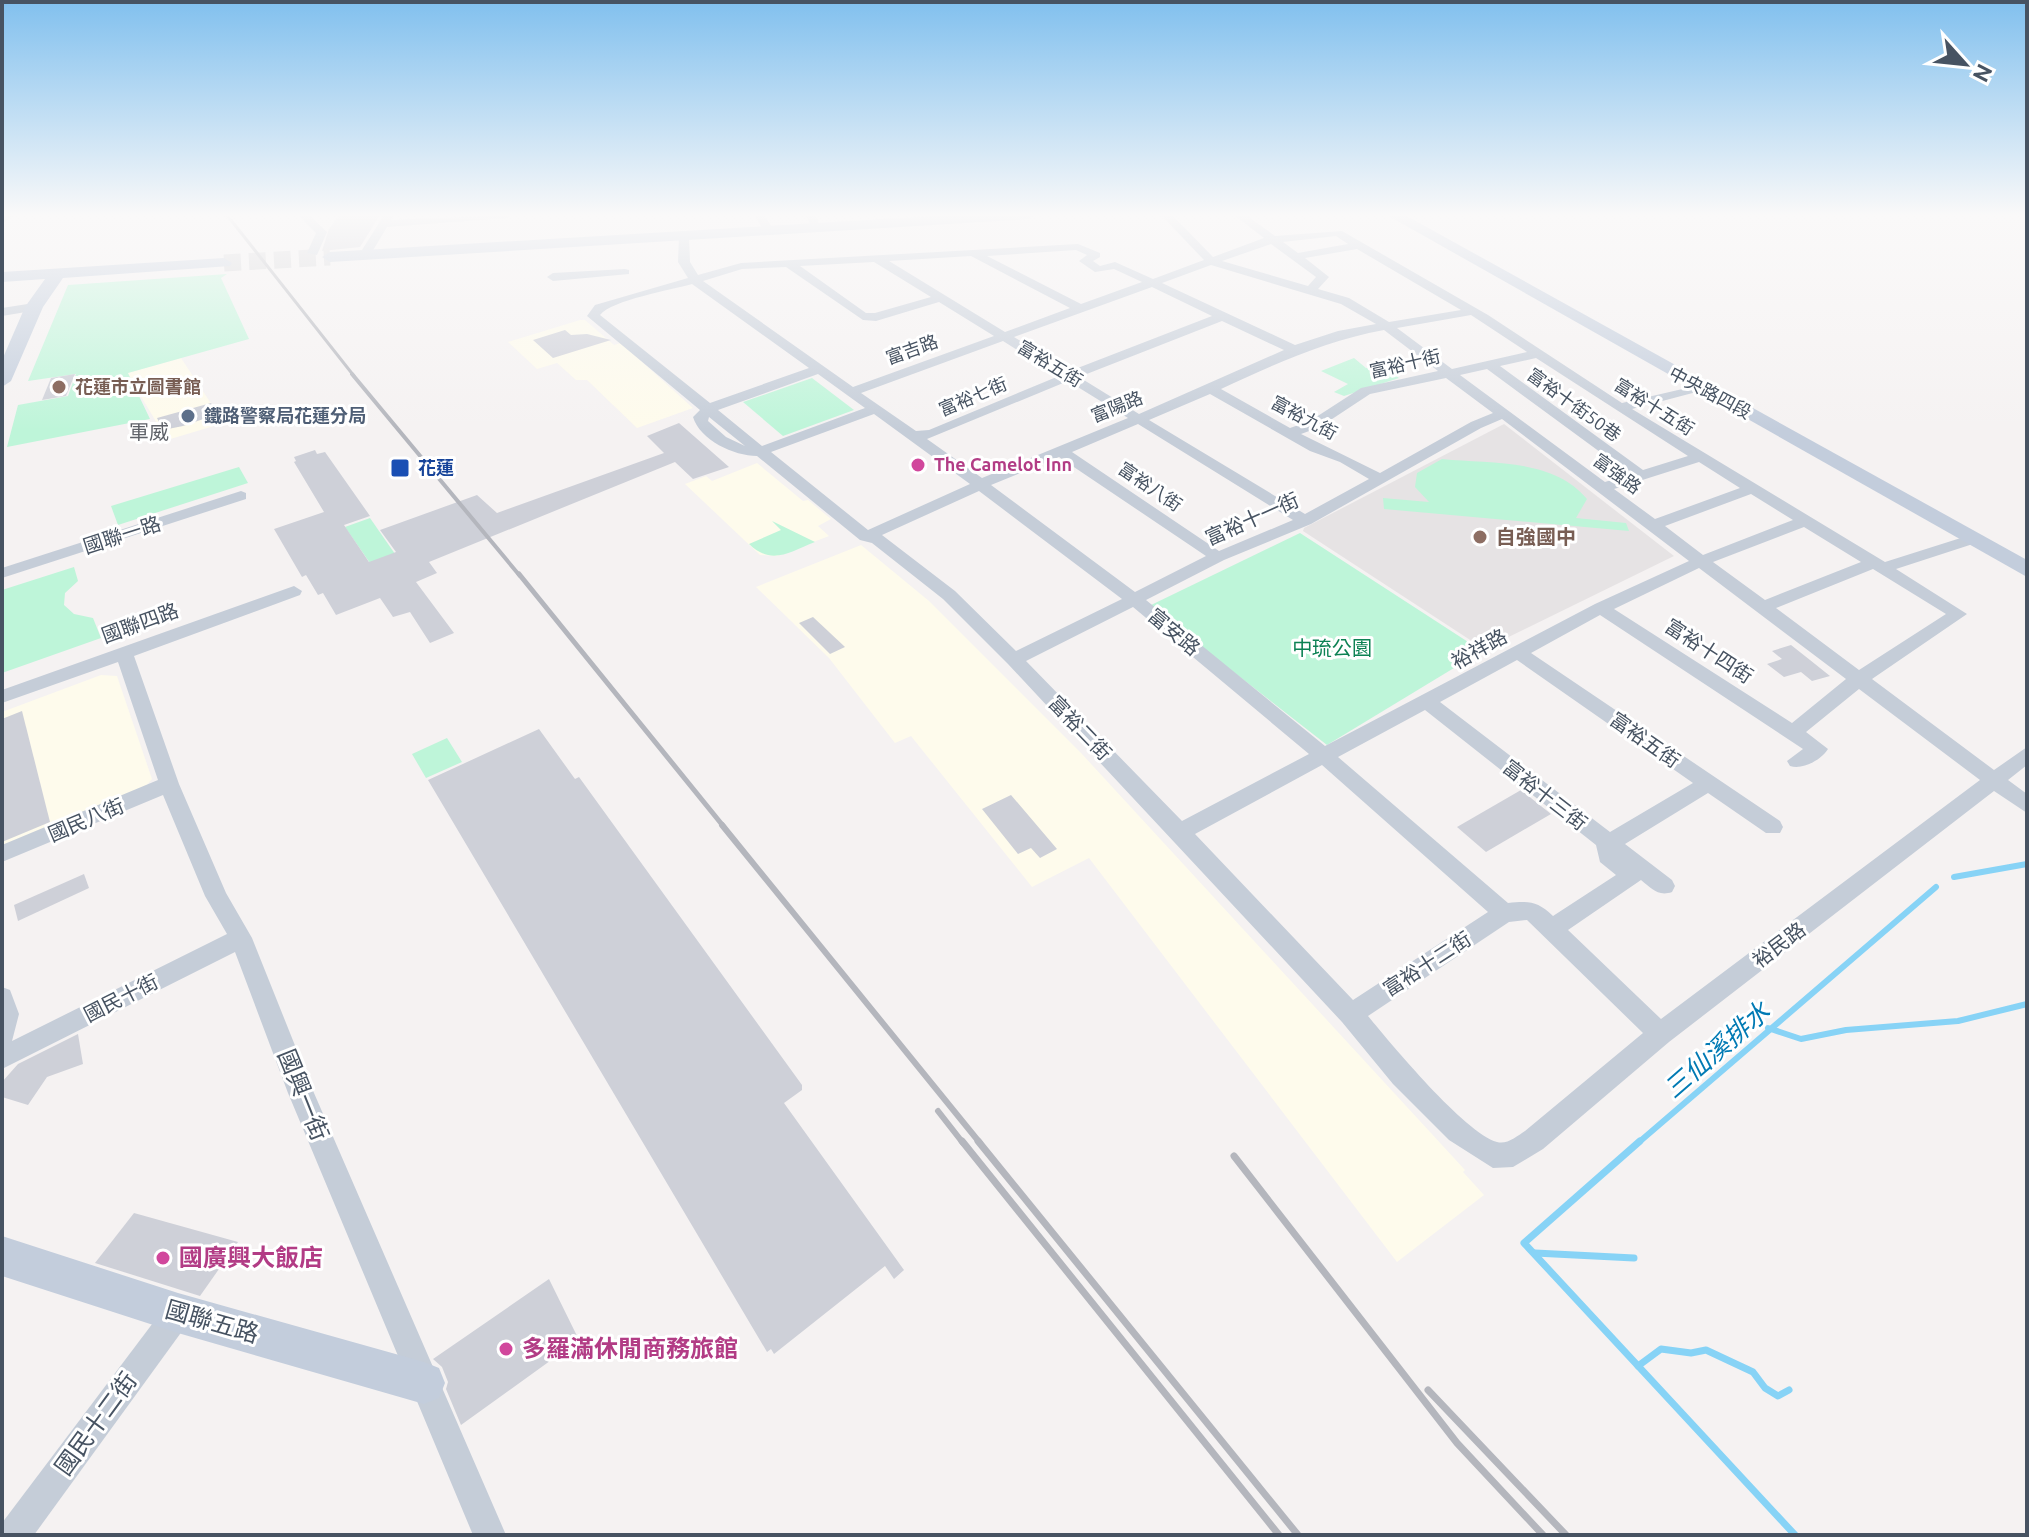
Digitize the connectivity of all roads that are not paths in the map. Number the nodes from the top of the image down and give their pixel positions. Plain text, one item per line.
1 (48, 287) edge
2 (596, 287) edge
3 (617, 287) edge
4 (704, 287) edge
5 (822, 287) edge
6 (921, 287) edge
7 (1038, 287) edge
8 (1142, 287) edge
9 (1164, 287) edge
10 (1296, 287) edge
11 (1314, 287) edge
12 (1430, 287) edge
13 (1521, 287) edge
14 (1535, 287) edge
15 (602, 288) junction
16 (1310, 291) junction
17 (939, 298) junction
18 (34, 307) junction
19 (1081, 309) junction
20 (2, 312) edge
21 (1469, 312) junction
22 (1223, 316) junction
23 (1386, 325) junction
24 (1002, 336) junction
25 (1294, 350) junction
26 (1537, 354) junction
27 (1487, 363) junction
28 (820, 369) junction
29 (1451, 372) junction
30 (1069, 376) junction
31 (2, 381) edge
32 (1699, 387) junction
33 (1211, 389) junction
34 (851, 392) junction
35 (710, 408) junction
36 (1620, 408) junction
37 (875, 409) junction
38 (1503, 414) junction
39 (1138, 417) junction
40 (1290, 433) junction
41 (914, 436) junction
42 (1059, 450) junction
43 (761, 451) junction
44 (1700, 457) junction
45 (1640, 475) junction
46 (1381, 479) junction
47 (981, 484) junction
48 (1602, 488) junction
49 (1754, 488) junction
50 (241, 496) dead end
51 (1305, 521) junction
52 (1806, 521) junction
53 (1653, 525) junction
54 (866, 537) junction
55 (1973, 539) junction
56 (1218, 557) junction
57 (2027, 559) edge
58 (1701, 561) junction
59 (1879, 566) junction
60 (2027, 570) edge
61 (2, 573) edge
62 (294, 591) dead end
63 (1135, 600) junction
64 (1763, 607) junction
65 (1601, 608) junction
66 (124, 653) junction
67 (1519, 653) junction
68 (1014, 660) junction
69 (1860, 678) junction
70 (2, 697) edge
71 (1427, 702) junction
72 (1793, 732) junction
73 (2027, 754) edge
74 (1325, 757) junction
75 (1797, 761) dead end
76 (1995, 780) junction
77 (1709, 783) junction
78 (169, 784) junction
79 (2027, 805) edge
80 (1773, 827) dead end
81 (1180, 832) junction
82 (1607, 844) junction
83 (2, 854) edge
84 (1664, 886) dead end
85 (1504, 913) junction
86 (1551, 929) junction
87 (241, 938) junction
88 (2, 997) edge
89 (1351, 1014) junction
90 (1660, 1034) junction
91 (2, 1035) edge
92 (2, 1058) edge
93 (1534, 1140) joint
94 (2, 1256) edge
95 (178, 1313) junction
96 (424, 1383) junction
97 (14, 1535) edge
98 (490, 1535) edge

1 - 18 street
2 - 15 street
3 - 15 street
4 - 28 street, 富安路
5 - 17 street
6 - 17 street, 富裕五街
7 - 19 street
8 - 19 street, 富吉路
9 - 22 street
10 - 16 street, 富強路
11 - 16 street
12 - 21 street, 富裕十五街
13 - 32 street, 中央路四段
14 - 57 street, 中央路四段
15 - 35 street, 富裕二街
16 - 23 street, 富強路
17 - 24 street, 富裕五街
18 - 20 street
18 - 31 street
19 - 24 street, 富吉路
21 - 23 street, 富陽路
21 - 26 street, 富裕十五街
22 - 25 street
22 - 30 street, 富裕七街
23 - 25 street, 富陽路
23 - 29 street, 富強路
24 - 30 street, 富裕五街
24 - 34 street, 富吉路
25 - 33 street, 富陽路
26 - 27 street, 富裕十街
26 - 36 street, 富裕十五街
27 - 29 street, 富裕十街
27 - 45 street, 富裕十街50巷
28 - 34 street, 富安路
28 - 35 street
29 - 38 street, 富強路
29 - 40 street, 富裕十街
30 - 39 street, 富裕五街
30 - 41 street, 富裕七街
32 - 36 street
32 - 55 street, 中央路四段
33 - 39 street, 富陽路
33 - 40 street, 富裕九街
34 - 37 street, 富安路
35 - 43 street, 富裕二街
36 - 44 street, 富裕十五街
37 - 41 street, 富安路
37 - 43 street
38 - 46 street, 富裕十一街
38 - 48 street, 富強路
39 - 42 street, 富陽路
39 - 51 street, 富裕五街
40 - 46 street, 富裕九街
41 - 47 street, 富安路
42 - 47 street, 富陽路
42 - 56 street, 富裕八街
43 - 54 street, 富裕二街
44 - 45 street
44 - 49 street, 富裕十五街
45 - 48 street
46 - 51 street, 富裕十一街
47 - 54 street, 富陽路
47 - 63 street, 富安路
48 - 53 street, 富強路
49 - 52 street
49 - 53 street
50 - 61 street, 國聯一路
51 - 56 street, 富裕十一街
52 - 58 street, 裕祥路
52 - 59 street
53 - 58 street, 富強路
54 - 68 street, 富裕二街
55 - 59 street
55 - 60 street, 中央路四段
56 - 63 street, 富裕十一街
58 - 64 street, 富強路
58 - 65 street, 裕祥路
59 - 64 street
59 - 69 street
62 - 66 street, 國聯四路
63 - 68 street, 富裕十一街
63 - 74 street, 富安路
64 - 69 street, 富強路
65 - 67 street, 裕祥路
65 - 72 street, 富裕十四街
66 - 70 street, 國聯四路
66 - 78 street, 國興一街
67 - 71 street, 裕祥路
67 - 77 street, 富裕五街
68 - 81 street, 富裕二街
69 - 72 street
69 - 76 street, 富強路
71 - 74 street, 裕祥路
71 - 82 street, 富裕十三街
72 - 75 street, 富裕十四街
73 - 76 street, 裕民路
74 - 81 street, 裕祥路
74 - 85 street, 富安路
76 - 79 street, 富強路
76 - 90 street, 裕民路
77 - 80 street, 富裕五街
77 - 82 street
78 - 83 street, 國民八街
78 - 87 street, 國興一街
81 - 89 street, 富裕二街
82 - 84 street, 富裕十三街
82 - 86 street
85 - 86 street
85 - 89 street, 富裕十二街
86 - 90 street
87 - 92 street, 國民十街
87 - 96 street, 國興一街
88 - 91 street
89 - 93 street, 富裕二街
90 - 93 street, 裕民路
94 - 95 street, 國聯五路
95 - 96 street, 國聯五路
95 - 97 street, 國民十二街
96 - 98 street, 國興一街

